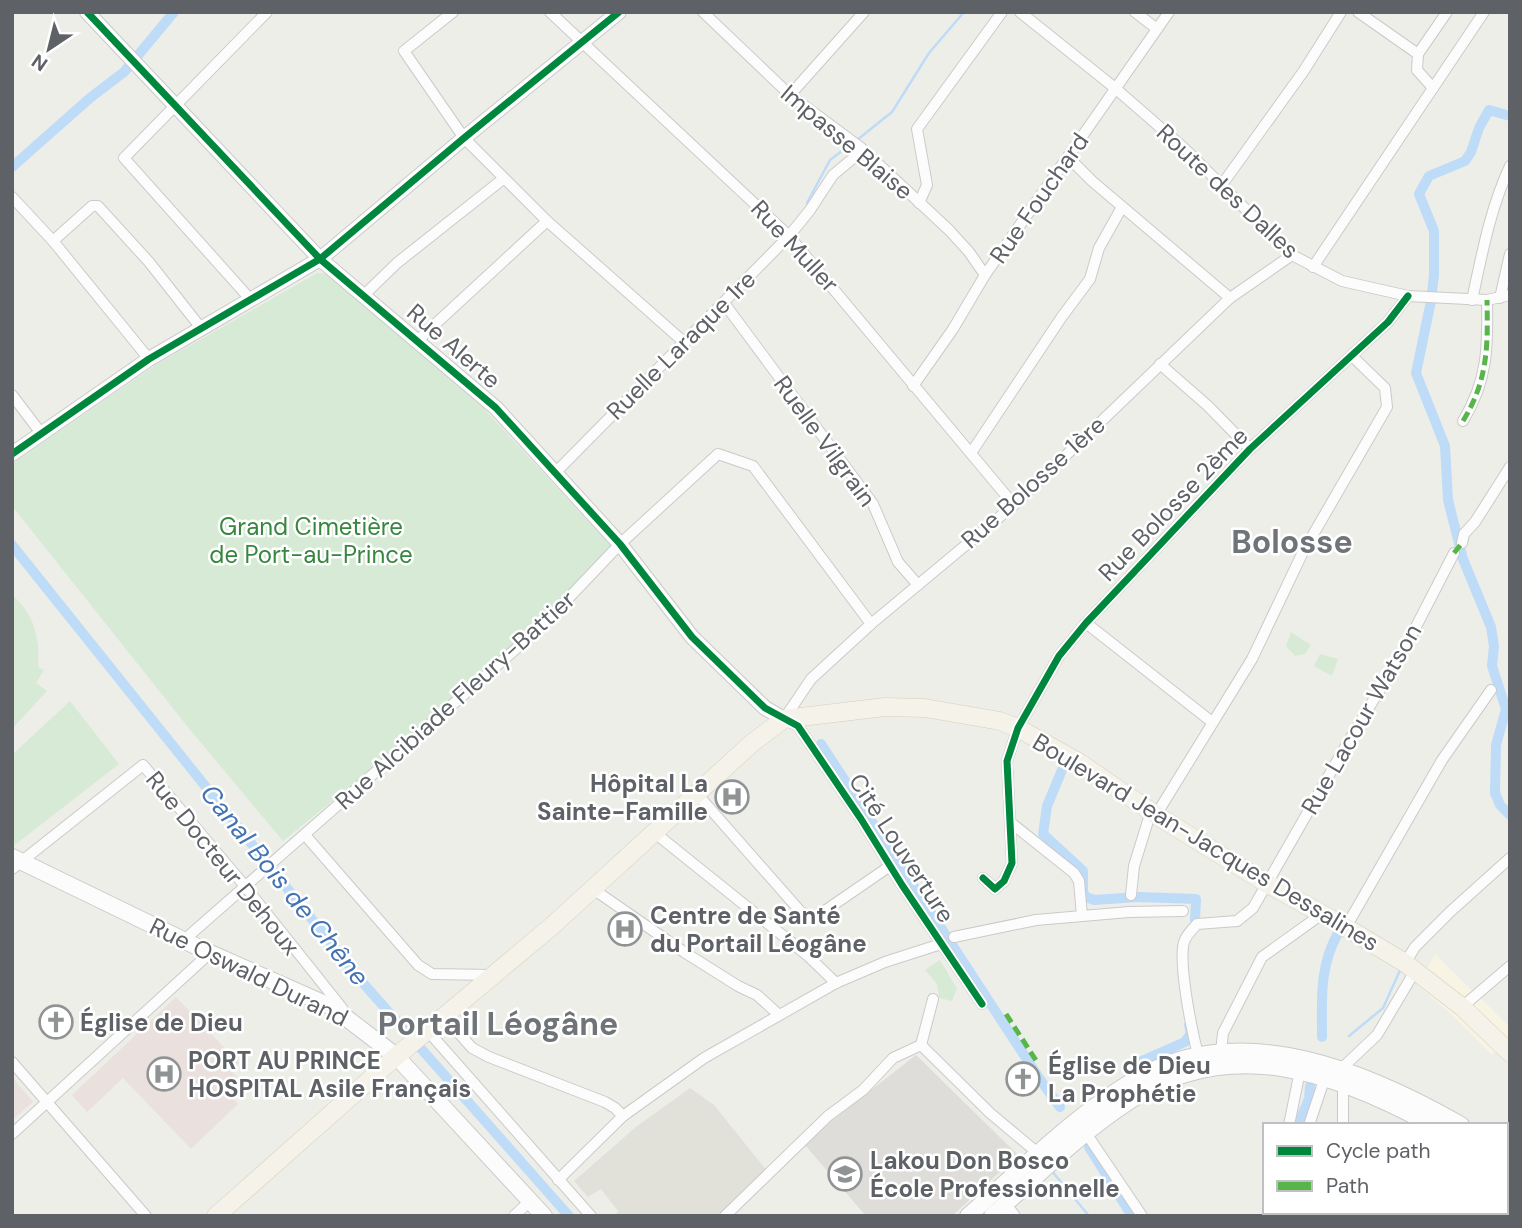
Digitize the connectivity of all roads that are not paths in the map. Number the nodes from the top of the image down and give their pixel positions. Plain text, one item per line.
1 (87, 12) edge
2 (267, 12) edge
3 (453, 12) edge
4 (550, 12) edge
5 (619, 12) edge
6 (703, 12) edge
7 (1002, 12) edge
8 (1020, 12) edge
9 (1135, 12) edge
10 (1169, 12) edge
11 (1341, 12) edge
12 (1358, 12) edge
13 (1447, 12) edge
14 (1484, 12) edge
15 (857, 15) edge
16 (1157, 29) junction
17 (584, 43) junction
18 (1418, 54) junction
19 (1115, 88) junction
20 (1433, 88) junction
21 (790, 95) junction
22 (175, 105) junction
23 (464, 138) junction
24 (863, 150) junction
25 (1068, 157) junction
26 (1510, 166) edge
27 (503, 179) junction
28 (1221, 186) junction
29 (12, 197) edge
30 (919, 203) junction
31 (1122, 207) junction
32 (547, 221) junction
33 (789, 236) junction
34 (52, 241) junction
35 (1510, 254) edge
36 (1292, 255) junction
37 (320, 259) junction
38 (1313, 267) junction
39 (985, 275) junction
40 (364, 295) junction
41 (1413, 296) junction
42 (1505, 297) edge
43 (1230, 298) junction
44 (251, 300) junction
45 (1472, 300) junction
46 (1488, 300) junction
47 (724, 303) junction
48 (201, 328) junction
49 (418, 340) junction
50 (685, 343) junction
51 (1352, 356) junction
52 (149, 359) junction
53 (1160, 364) junction
54 (914, 386) junction
55 (12, 396) edge
56 (1464, 421) dead end
57 (41, 433) junction
58 (1250, 449) junction
59 (971, 453) junction
60 (12, 454) edge
61 (1510, 467) edge
62 (556, 472) junction
63 (1014, 505) junction
64 (1462, 543) dead end
65 (621, 544) junction
66 (1454, 553) dead end
67 (918, 585) junction
68 (1086, 623) junction
69 (871, 624) junction
70 (1491, 690) dead end
71 (785, 719) junction
72 (1212, 722) junction
73 (1018, 728) junction
74 (698, 794) junction
75 (1154, 813) junction
76 (1010, 822) junction
77 (655, 833) junction
78 (305, 835) junction
79 (1510, 858) edge
80 (15, 862) edge
81 (890, 866) junction
82 (983, 878) dead end
83 (1266, 883) junction
84 (244, 885) junction
85 (593, 888) junction
86 (1131, 895) dead end
87 (1183, 911) dead end
88 (1322, 914) junction
89 (1082, 916) junction
90 (1346, 927) junction
91 (954, 937) dead end
92 (184, 940) junction
93 (941, 944) junction
94 (210, 953) junction
95 (1410, 967) junction
96 (1510, 967) edge
97 (493, 975) junction
98 (836, 983) junction
99 (933, 999) dead end
100 (982, 1004) dead end
101 (1462, 1007) junction
102 (778, 1014) junction
103 (444, 1016) junction
104 (357, 1025) junction
105 (426, 1031) junction
106 (921, 1045) junction
107 (1221, 1052) junction
108 (400, 1054) junction
109 (1510, 1054) edge
110 (1198, 1055) junction
111 (12, 1062) edge
112 (1300, 1071) junction
113 (1342, 1076) junction
114 (1325, 1077) junction
115 (47, 1103) junction
116 (622, 1116) junction
117 (1289, 1123) edge
118 (1310, 1123) edge
119 (1343, 1123) edge
120 (1428, 1123) edge
121 (1457, 1123) edge
122 (1086, 1133) junction
123 (12, 1134) edge
124 (1039, 1154) junction
125 (558, 1180) junction
126 (531, 1200) junction
127 (1010, 1210) edge
128 (146, 1216) edge
129 (216, 1216) edge
130 (514, 1216) edge
131 (544, 1216) edge
132 (591, 1216) edge
133 (725, 1216) edge
134 (968, 1216) edge
135 (992, 1216) edge
136 (1143, 1216) edge

1 - 22 street, Rue Alerte
2 - 22 street
3 - 23 street
4 - 17 street, Rue Muller
5 - 17 street
6 - 21 street, Impasse Blaise
7 - 30 street
8 - 19 street, Route des Dalles
9 - 16 street
10 - 16 street, Rue Fouchard
11 - 28 street
12 - 18 street
13 - 18 street
14 - 20 street
15 - 21 street
16 - 19 street, Rue Fouchard
17 - 23 street
17 - 33 street, Rue Muller
18 - 20 street
19 - 25 street, Rue Fouchard
19 - 28 street, Route des Dalles
20 - 38 street
21 - 24 street, Impasse Blaise
22 - 37 street, Rue Alerte
22 - 44 street
23 - 27 street
23 - 37 street
24 - 30 street, Impasse Blaise
24 - 33 street, Ruelle Laraque 1re
25 - 31 street
25 - 39 street, Rue Fouchard
26 - 45 street
27 - 32 street
27 - 40 street
28 - 36 street, Route des Dalles
29 - 34 street
30 - 39 street, Impasse Blaise
31 - 43 street
31 - 59 street
32 - 49 street
32 - 50 street
33 - 47 street, Ruelle Laraque 1re
33 - 54 street, Rue Muller
34 - 48 street
34 - 52 street
35 - 42 street
36 - 38 street, Route des Dalles
36 - 43 street, Rue Bolosse 1ère
37 - 40 street, Rue Alerte
37 - 44 street
38 - 41 street, Route des Dalles
39 - 54 street, Rue Fouchard
40 - 49 street, Rue Alerte
41 - 45 street, Route des Dalles
41 - 51 street, Rue Bolosse 2ème
42 - 46 street, Route des Dalles
43 - 53 street, Rue Bolosse 1ère
44 - 48 street
45 - 46 street, Route des Dalles
46 - 56 street
47 - 50 street, Ruelle Laraque 1re
47 - 67 street, Ruelle Vilgrain
48 - 52 street
49 - 62 street, Rue Alerte
50 - 62 street, Ruelle Laraque 1re
51 - 58 street, Rue Bolosse 2ème
51 - 72 street
52 - 57 street
53 - 58 street
53 - 63 street, Rue Bolosse 1ère
54 - 59 street, Rue Muller
55 - 57 street
57 - 60 street
58 - 68 street, Rue Bolosse 2ème
59 - 63 street, Rue Muller
61 - 64 street
62 - 65 street, Rue Alerte
63 - 67 street, Rue Bolosse 1ère
65 - 69 street, Rue Alcibiade Fleury-Battier
65 - 71 street, Rue Alerte
65 - 78 street, Rue Alcibiade Fleury-Battier
66 - 83 street, Rue Lacour Watson
67 - 69 street, Rue Bolosse 1ère
68 - 72 street
68 - 73 street, Rue Bolosse 2ème
69 - 71 street, Rue Bolosse 1ère
70 - 90 street
71 - 73 main road, Boulevard Jean-Jacques Dessalines
71 - 74 main road, Boulevard Jean-Jacques Dessalines
71 - 81 street, Cité Louverture
72 - 75 street
73 - 75 main road, Boulevard Jean-Jacques Dessalines
73 - 76 street, Rue Bolosse 2ème
74 - 77 main road, Boulevard Jean-Jacques Dessalines
74 - 81 street
75 - 83 main road, Boulevard Jean-Jacques Dessalines
75 - 86 street
76 - 82 street, Rue Bolosse 2ème
76 - 89 street
77 - 85 main road, Boulevard Jean-Jacques Dessalines
77 - 98 street
78 - 84 street, Rue Alcibiade Fleury-Battier
78 - 97 street
79 - 95 street
80 - 84 street, Rue Docteur Dehoux
80 - 92 main road, Rue Oswald Durand
81 - 93 street, Cité Louverture
83 - 88 main road, Boulevard Jean-Jacques Dessalines
83 - 110 street, Rue Lacour Watson
84 - 92 street, Rue Alcibiade Fleury-Battier
84 - 104 street, Rue Docteur Dehoux
85 - 97 main road, Boulevard Jean-Jacques Dessalines
85 - 102 street
87 - 89 street
88 - 90 main road, Boulevard Jean-Jacques Dessalines
88 - 107 street
89 - 91 street
90 - 95 main road, Boulevard Jean-Jacques Dessalines
92 - 94 main road, Rue Oswald Durand
93 - 98 street
93 - 100 street, Cité Louverture
94 - 104 main road, Rue Oswald Durand
94 - 115 street
95 - 101 main road, Boulevard Jean-Jacques Dessalines
95 - 113 street
96 - 101 street
97 - 103 main road, Boulevard Jean-Jacques Dessalines
98 - 102 street
99 - 106 street
101 - 109 main road, Boulevard Jean-Jacques Dessalines
102 - 116 street
103 - 105 main road, Boulevard Jean-Jacques Dessalines
103 - 116 street
104 - 108 main road, Rue Oswald Durand
105 - 108 main road, Boulevard Jean-Jacques Dessalines
105 - 125 street
106 - 124 street
106 - 133 street
107 - 110 main road
107 - 113 main road
108 - 126 main road, Rue Oswald Durand
108 - 129 main road, Boulevard Jean-Jacques Dessalines
110 - 124 main road
111 - 115 street
112 - 114 main road
112 - 117 street
112 - 122 main road
113 - 114 main road
113 - 119 street
113 - 120 main road
113 - 121 main road
114 - 118 street
115 - 123 street
115 - 128 street
116 - 125 street
122 - 127 main road
122 - 136 street
124 - 134 main road
125 - 132 street
126 - 130 street
126 - 131 main road, Rue Oswald Durand
127 - 135 main road

